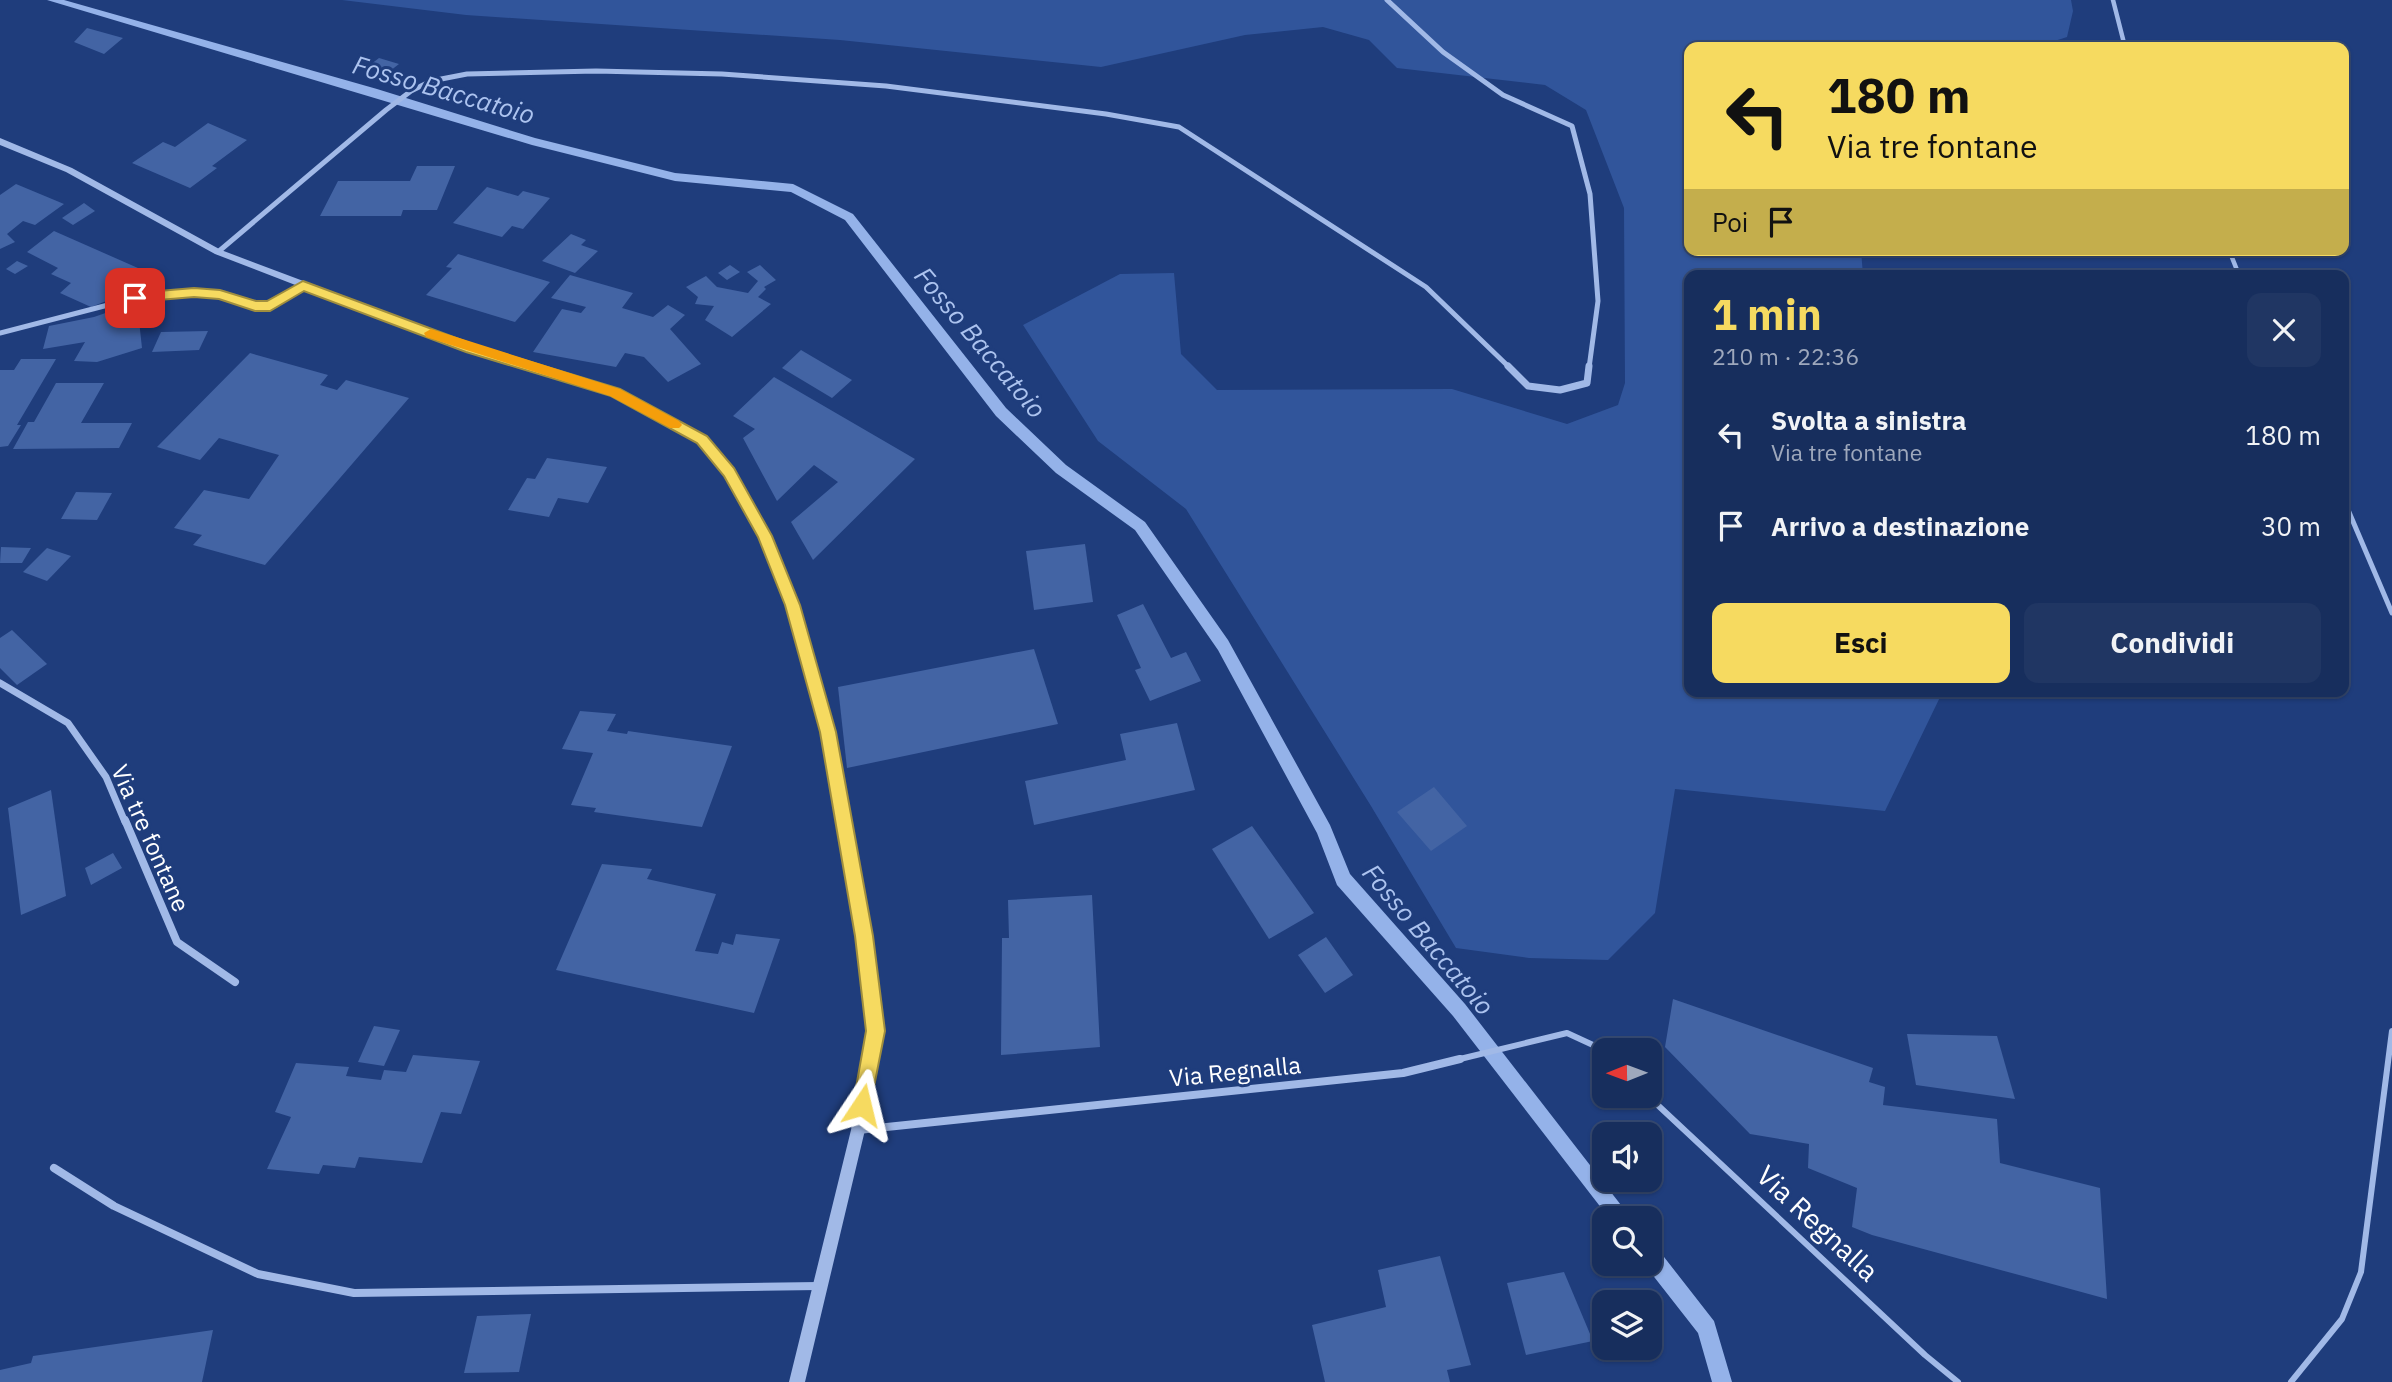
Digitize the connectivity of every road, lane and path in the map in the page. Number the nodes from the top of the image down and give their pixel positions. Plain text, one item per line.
1 (1387, 0) edge
2 (2113, 0) edge
3 (2123, 42) edge
4 (0, 141) edge
5 (218, 252) junction
6 (303, 285) junction
7 (0, 332) edge
8 (2349, 512) edge
9 (2392, 613) edge
10 (0, 683) edge
11 (235, 982) dead end
12 (2392, 1031) edge
13 (1592, 1045) edge
14 (1460, 1059) joint
15 (1661, 1108) edge
16 (858, 1130) junction
17 (54, 1168) dead end
18 (819, 1286) junction
19 (797, 1382) edge
20 (1958, 1382) edge
21 (2291, 1382) edge

1 - 5 street
2 - 3 lane
4 - 5 street
5 - 6 street
6 - 7 street
6 - 16 street
8 - 9 lane
10 - 11 street, Via tre fontane
12 - 21 lane
13 - 14 lane, Via Regnalla
14 - 16 street, Via Regnalla
15 - 20 lane, Via Regnalla
16 - 18 street
17 - 18 street
18 - 19 street

